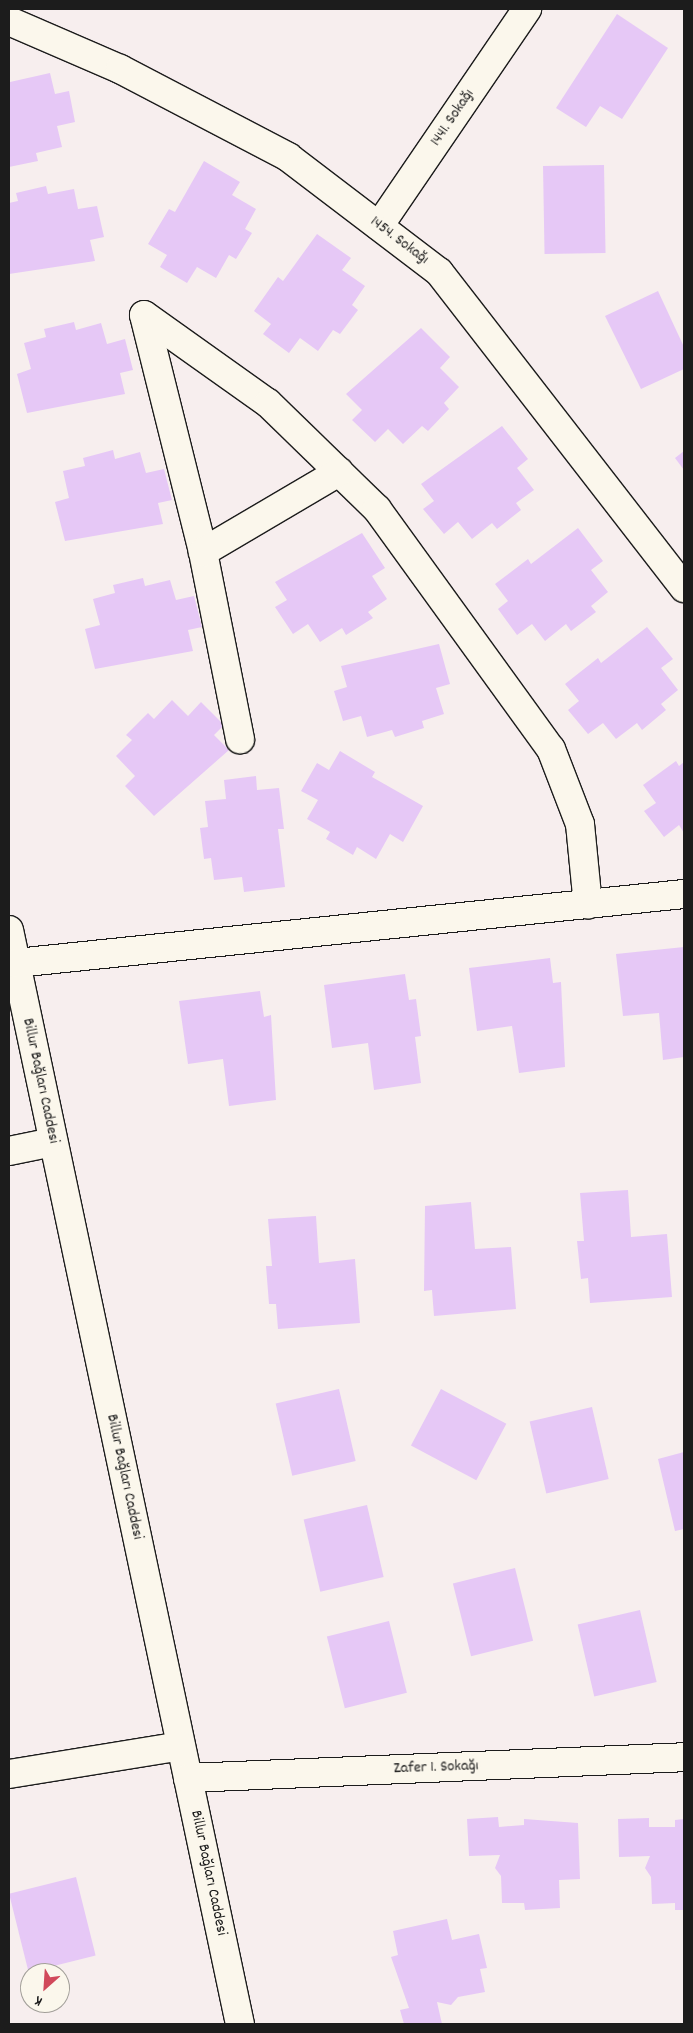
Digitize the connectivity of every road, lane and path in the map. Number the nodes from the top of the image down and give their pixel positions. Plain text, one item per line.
1 (527, 9) edge
2 (9, 21) edge
3 (379, 226) junction
4 (339, 472) junction
5 (204, 552) junction
6 (684, 588) edge
7 (240, 739) dead end
8 (684, 894) edge
9 (588, 904) junction
10 (9, 930) edge
11 (16, 963) junction
12 (53, 1142) junction
13 (9, 1151) edge
14 (181, 1746) junction
15 (684, 1757) edge
16 (9, 1774) edge
17 (188, 1778) junction
18 (240, 2024) edge

1 - 3 street, 1441. Sokağı
2 - 3 street, 1454. Sokağı
3 - 6 street, 1454. Sokağı
4 - 5 street
4 - 5 street
4 - 9 street
5 - 7 street
8 - 9 street
9 - 11 street
10 - 11 street, Billur Bağları Caddesi
11 - 12 street, Billur Bağları Caddesi
12 - 13 street
12 - 14 street, Billur Bağları Caddesi
14 - 16 street
14 - 17 street, Billur Bağları Caddesi
15 - 17 street, Zafer 1. Sokağı
17 - 18 street, Billur Bağları Caddesi

